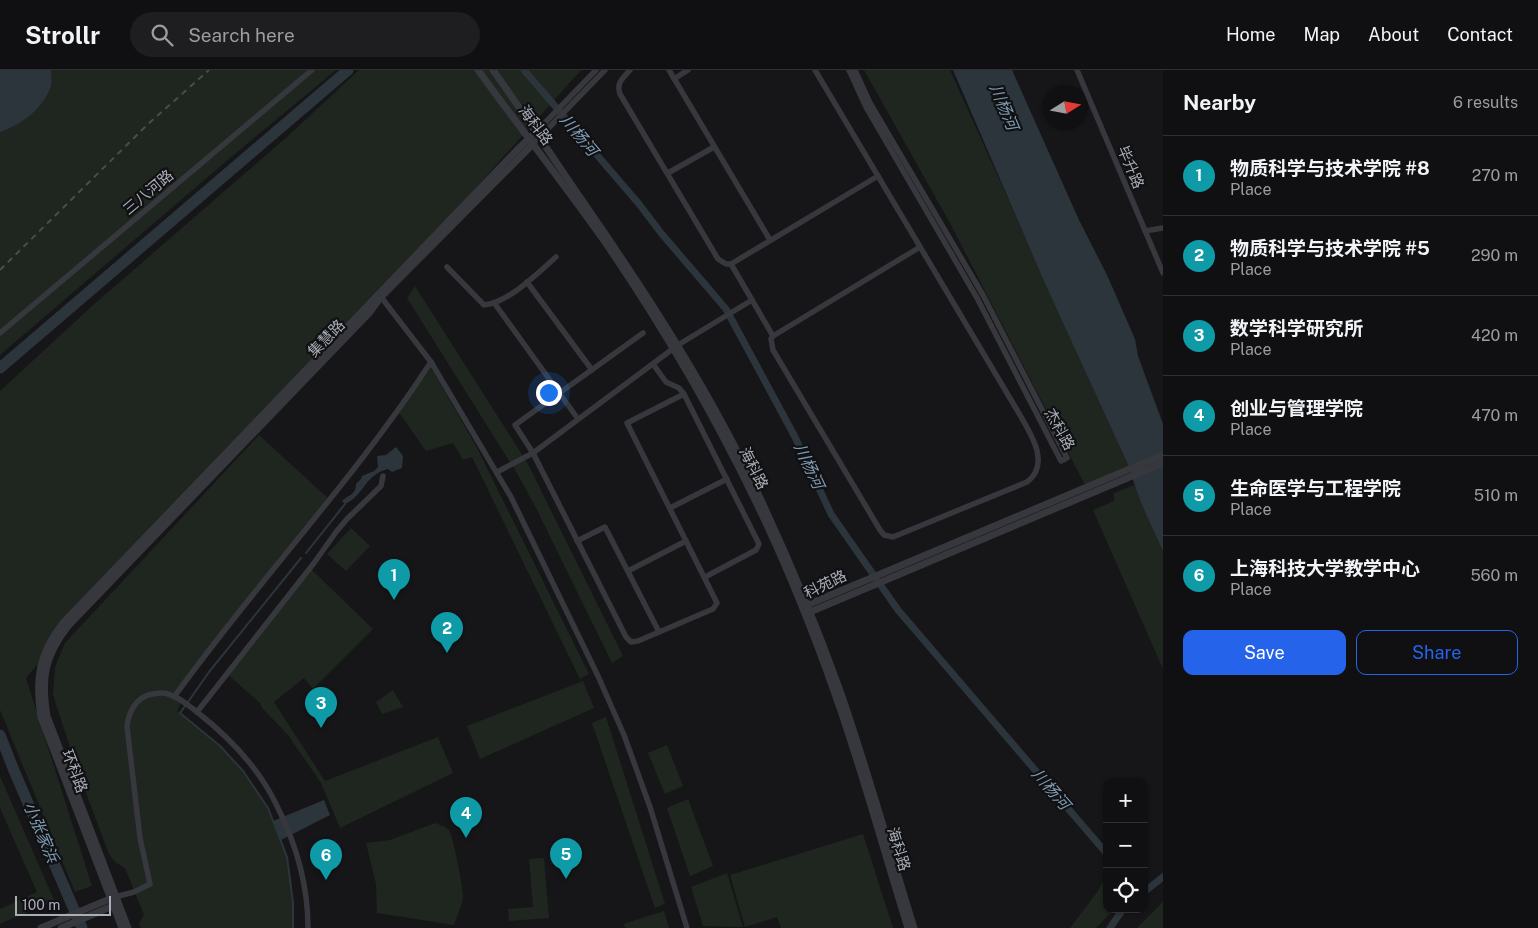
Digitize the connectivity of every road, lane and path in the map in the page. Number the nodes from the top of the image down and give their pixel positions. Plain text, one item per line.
1 (312, 70) edge
2 (478, 70) edge
3 (494, 70) edge
4 (596, 70) edge
5 (605, 70) edge
6 (630, 70) edge
7 (669, 70) edge
8 (688, 70) edge
9 (815, 70) edge
10 (849, 70) edge
11 (854, 70) edge
12 (1077, 70) edge
13 (674, 78) junction
14 (567, 104) junction
15 (538, 134) junction
16 (531, 142) junction
17 (714, 147) junction
18 (668, 173) junction
19 (878, 176) junction
20 (1163, 228) edge
21 (1145, 231) junction
22 (770, 240) junction
23 (920, 247) junction
24 (556, 257) dead end
25 (730, 264) junction
26 (447, 267) dead end
27 (1163, 273) edge
28 (527, 282) junction
29 (382, 297) junction
30 (752, 300) junction
31 (495, 304) junction
32 (0, 333) edge
33 (643, 333) dead end
34 (773, 336) junction
35 (676, 347) junction
36 (430, 362) junction
37 (653, 364) junction
38 (592, 370) junction
39 (559, 394) junction
40 (684, 394) junction
41 (578, 420) junction
42 (533, 453) junction
43 (1163, 455) edge
44 (1163, 463) edge
45 (497, 472) junction
46 (383, 476) dead end
47 (727, 479) junction
48 (1062, 501) junction
49 (670, 508) junction
50 (577, 541) junction
51 (686, 541) junction
52 (628, 571) junction
53 (705, 577) junction
54 (807, 609) junction
55 (65, 624) junction
56 (659, 632) junction
57 (174, 697) junction
58 (197, 712) junction
59 (114, 901) junction
60 (60, 926) edge
61 (687, 927) edge
62 (41, 928) edge
63 (122, 928) edge
64 (128, 928) edge
65 (308, 928) edge
66 (694, 928) edge
67 (908, 928) edge
68 (914, 928) edge

1 - 32 street, 三八河路
2 - 16 street, 海科路
3 - 15 street, 海科路
4 - 14 street, 集慧路
5 - 14 street, 集慧路
6 - 18 street
7 - 13 street
8 - 13 street
9 - 19 street
10 - 11 street, 杰科路
12 - 21 street, 毕升路
13 - 17 street
14 - 15 street, 集慧路
15 - 16 street, 集慧路
15 - 35 street, 海科路
16 - 29 street, 集慧路
16 - 35 street, 海科路
16 - 55 street, 集慧路
17 - 18 street
17 - 22 street
18 - 25 street
19 - 22 street
19 - 23 street
20 - 21 street
21 - 27 street, 毕升路
22 - 25 street
23 - 34 street
23 - 34 street
24 - 28 street
25 - 30 street
26 - 31 street
28 - 31 street
28 - 38 street
29 - 36 street
29 - 55 street, 集慧路
30 - 34 street
30 - 35 street
31 - 39 street
33 - 38 street
35 - 37 street
35 - 54 street, 海科路
36 - 45 street
36 - 57 street
37 - 40 street
37 - 41 street
38 - 39 street
39 - 41 street
39 - 42 street
40 - 47 street
40 - 49 street
41 - 42 street
42 - 45 street
42 - 50 street
43 - 48 street, 科苑路
44 - 48 street, 科苑路
45 - 61 street
46 - 58 street
47 - 49 street
47 - 53 street
48 - 54 street, 科苑路
49 - 51 street
50 - 52 street
50 - 56 street
51 - 52 street
51 - 53 street
52 - 56 street
53 - 56 street
54 - 67 street, 海科路
54 - 68 street, 海科路
55 - 59 street, 环科路
57 - 58 street
57 - 59 street
58 - 65 street
59 - 60 street
59 - 63 street, 环科路
59 - 64 street, 环科路
60 - 62 street
61 - 66 street

